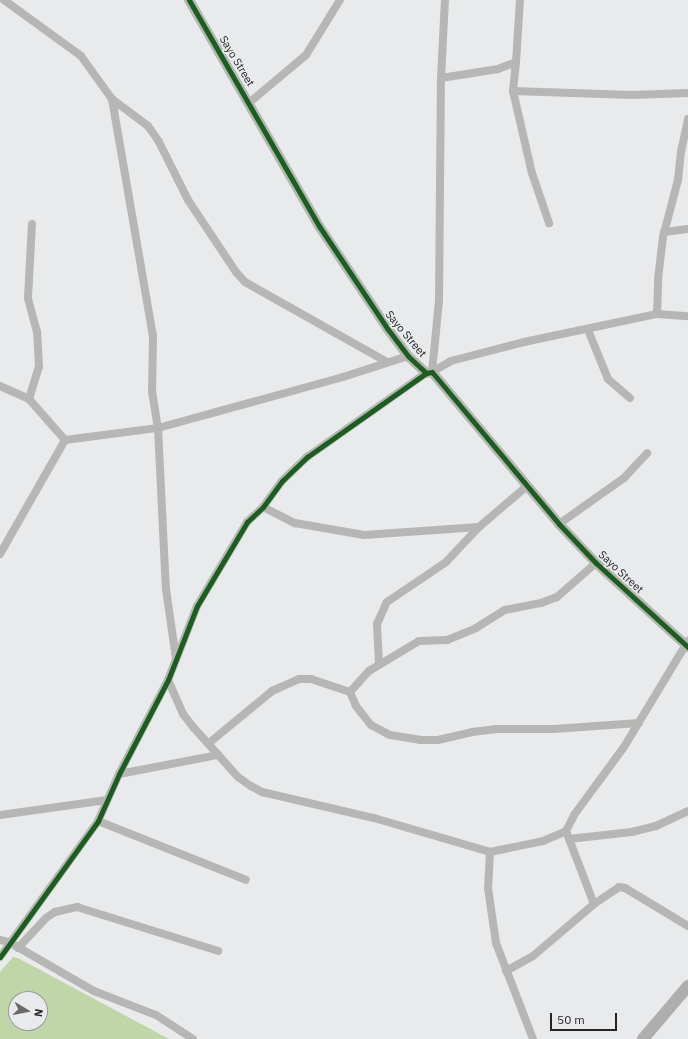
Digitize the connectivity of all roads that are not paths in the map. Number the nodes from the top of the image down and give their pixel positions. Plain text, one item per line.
1 (4, 0) edge
2 (189, 0) edge
3 (340, 0) edge
4 (445, 0) edge
5 (520, 0) edge
6 (516, 62) junction
7 (441, 78) junction
8 (513, 91) junction
9 (688, 93) edge
10 (112, 99) junction
11 (250, 102) junction
12 (688, 119) edge
13 (549, 223) dead end
14 (32, 224) dead end
15 (688, 229) edge
16 (664, 232) junction
17 (657, 314) junction
18 (688, 316) edge
19 (588, 330) junction
20 (408, 356) junction
21 (387, 362) junction
22 (429, 373) junction
23 (0, 386) edge
24 (630, 398) dead end
25 (29, 399) junction
26 (158, 428) junction
27 (65, 440) junction
28 (647, 453) dead end
29 (527, 486) junction
30 (264, 507) junction
31 (559, 524) junction
32 (479, 527) junction
33 (0, 554) edge
34 (596, 564) junction
35 (687, 644) edge
36 (176, 660) junction
37 (379, 664) junction
38 (168, 680) junction
39 (350, 692) junction
40 (639, 723) junction
41 (209, 743) junction
42 (218, 755) junction
43 (119, 774) junction
44 (107, 800) junction
45 (688, 811) edge
46 (0, 815) edge
47 (98, 821) junction
48 (568, 835) junction
49 (490, 852) junction
50 (246, 880) dead end
51 (594, 904) junction
52 (688, 926) edge
53 (0, 940) edge
54 (9, 942) junction
55 (18, 948) junction
56 (218, 951) dead end
57 (0, 957) edge
58 (506, 971) junction
59 (688, 986) edge
60 (648, 1036) edge
61 (193, 1039) edge
62 (533, 1039) edge

1 - 10 street
2 - 11 street, Sayo Street
3 - 11 street
4 - 7 street
5 - 6 street
6 - 7 street
6 - 8 street
7 - 22 street
8 - 9 street
8 - 13 street
10 - 21 street
10 - 26 street
11 - 20 street, Sayo Street
12 - 16 street
14 - 25 street
15 - 16 street
16 - 17 street
17 - 18 street
17 - 19 street
19 - 22 street
19 - 24 street
20 - 21 street
20 - 22 street, Sayo Street
21 - 26 street
22 - 29 street, Sayo Street
22 - 30 street
23 - 25 street
25 - 27 street
26 - 27 street
26 - 36 street
27 - 33 street
28 - 31 street
29 - 31 street, Sayo Street
29 - 32 street
30 - 32 street
30 - 36 street
31 - 34 street, Sayo Street
32 - 37 street
34 - 35 street, Sayo Street
34 - 37 street
35 - 40 street
36 - 38 street
37 - 39 street
38 - 41 street
38 - 43 street
39 - 40 street
39 - 41 street
40 - 48 street
41 - 42 street
42 - 43 street
42 - 49 street
43 - 44 street
44 - 46 street
44 - 47 street
45 - 48 street
47 - 50 street
47 - 54 street
48 - 49 street
48 - 51 street
49 - 58 street
51 - 52 street
51 - 58 street
53 - 54 street
54 - 55 street
54 - 57 street
55 - 56 street
55 - 61 street
58 - 62 street
59 - 60 main road

